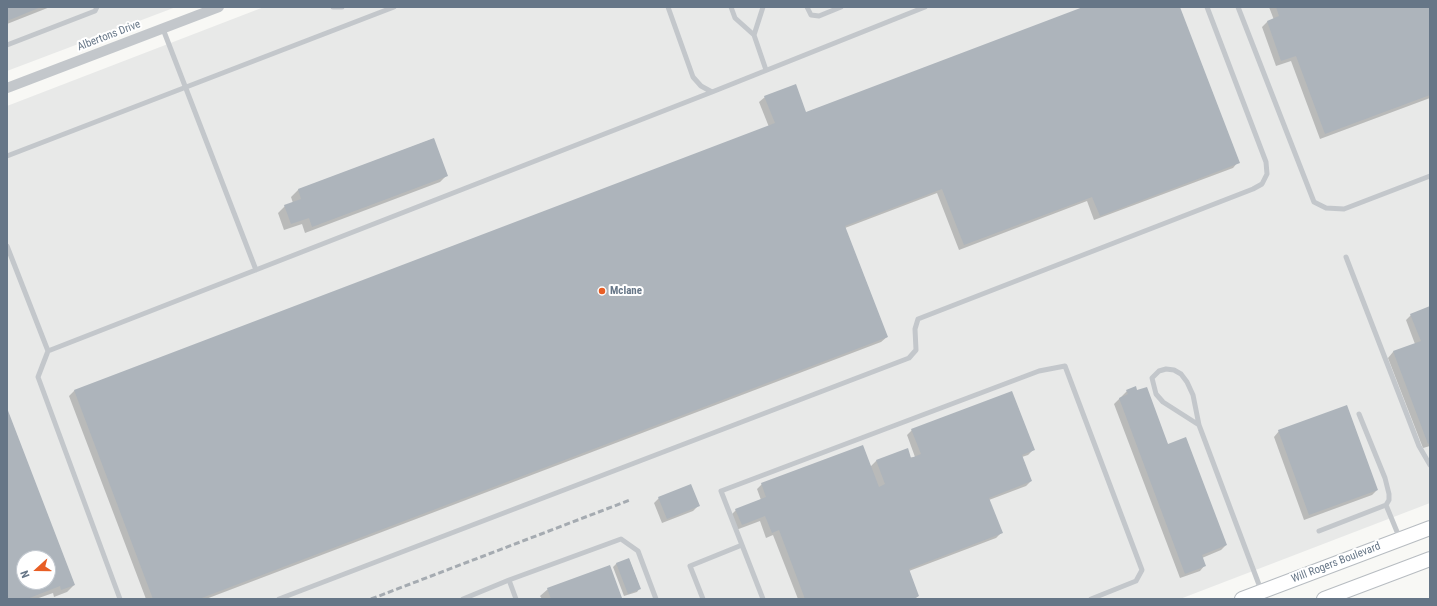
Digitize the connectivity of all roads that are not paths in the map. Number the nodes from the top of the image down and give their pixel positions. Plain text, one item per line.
1 (97, 7) edge
2 (219, 7) edge
3 (332, 7) edge
4 (342, 7) edge
5 (394, 7) edge
6 (668, 7) edge
7 (731, 7) edge
8 (763, 7) edge
9 (807, 7) edge
10 (841, 7) edge
11 (925, 7) edge
12 (1207, 7) edge
13 (1238, 7) edge
14 (163, 29) junction
15 (754, 36) junction
16 (7, 45) edge
17 (766, 70) junction
18 (185, 87) junction
19 (7, 88) edge
20 (712, 92) junction
21 (7, 156) edge
22 (1430, 176) edge
23 (7, 246) edge
24 (1346, 257) dead end
25 (256, 270) junction
26 (48, 351) junction
27 (1359, 414) dead end
28 (1199, 425) junction
29 (1430, 465) edge
30 (1386, 505) junction
31 (1430, 528) edge
32 (1319, 531) dead end
33 (1400, 539) junction
34 (742, 545) junction
35 (1430, 559) edge
36 (508, 580) junction
37 (1263, 595) edge
38 (120, 599) edge
39 (279, 599) edge
40 (463, 599) edge
41 (516, 599) edge
42 (656, 599) edge
43 (703, 599) edge
44 (763, 599) edge
45 (1091, 599) edge
46 (1242, 599) edge
47 (1324, 599) edge

1 - 16 lane
2 - 14 street, Albertons Drive
3 - 4 lane
5 - 18 lane
6 - 20 lane
7 - 15 lane
8 - 15 lane
9 - 10 lane
11 - 17 lane
12 - 39 lane
13 - 22 lane
14 - 18 lane
14 - 19 street, Albertons Drive
15 - 17 lane
17 - 20 lane
18 - 21 lane
18 - 25 lane
20 - 25 lane
23 - 26 lane
24 - 29 lane
25 - 26 lane
26 - 38 lane
27 - 30 lane
28 - 28 lane
28 - 37 lane
30 - 32 lane
30 - 33 lane
31 - 33 main road, Will Rogers Boulevard
33 - 37 main road, Will Rogers Boulevard
34 - 43 lane
34 - 44 lane
34 - 45 lane
35 - 47 main road
36 - 40 lane
36 - 41 lane
36 - 42 lane
37 - 46 main road, Will Rogers Boulevard

